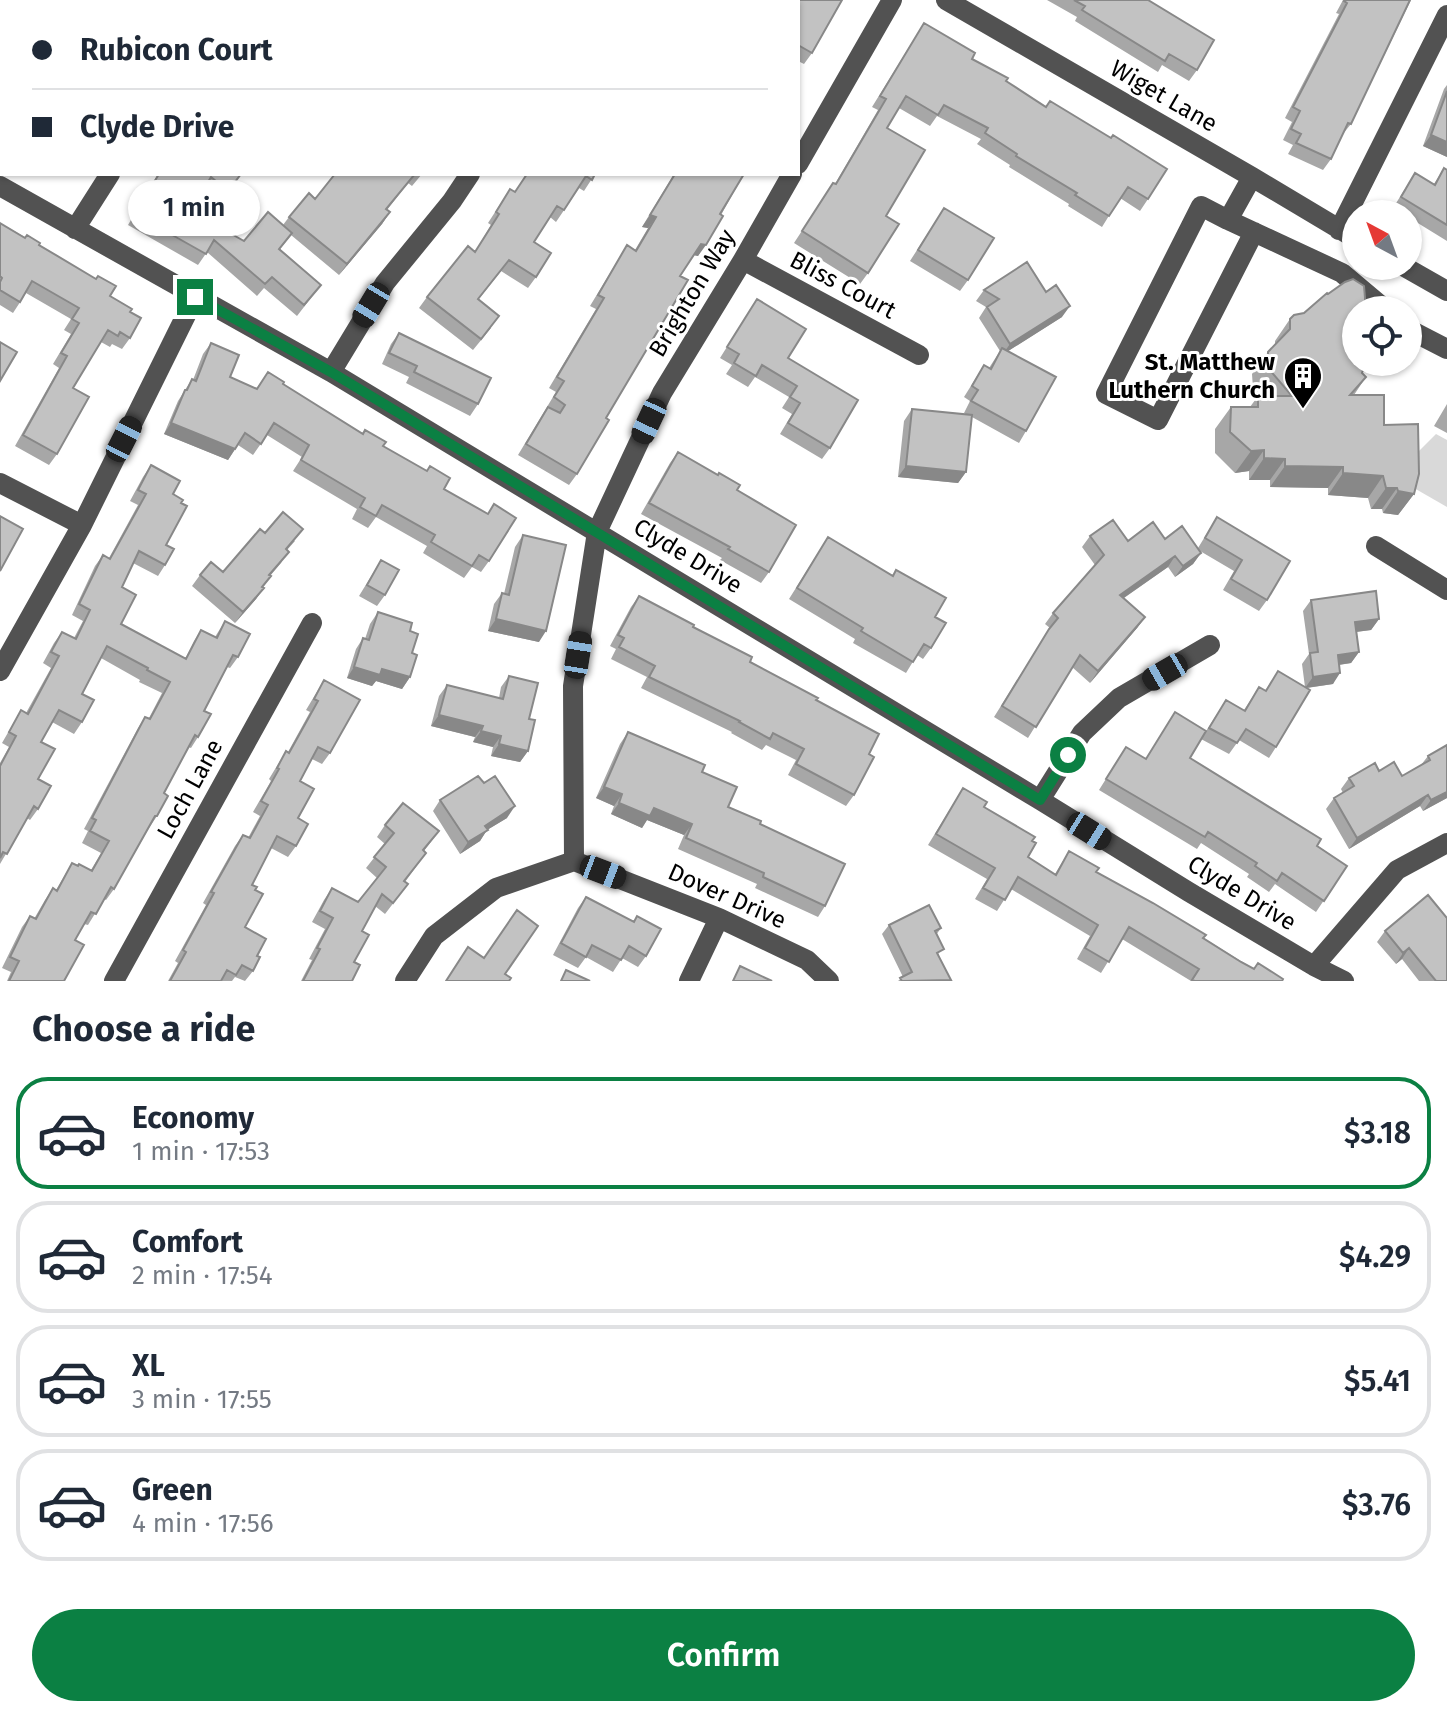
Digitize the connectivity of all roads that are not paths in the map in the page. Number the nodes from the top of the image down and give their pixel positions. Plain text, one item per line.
1 (892, 0) edge
2 (946, 0) edge
3 (1447, 15) edge
4 (800, 161) edge
5 (109, 176) edge
6 (469, 176) edge
7 (791, 176) edge
8 (1252, 177) junction
9 (0, 186) edge
10 (1364, 200) edge
11 (1228, 220) junction
12 (75, 229) junction
13 (1342, 231) edge
14 (1254, 232) junction
15 (743, 260) junction
16 (1422, 277) edge
17 (1447, 291) edge
18 (1369, 296) edge
19 (195, 297) junction
20 (1422, 336) edge
21 (1447, 349) edge
22 (919, 355) dead end
23 (331, 372) junction
24 (0, 483) edge
25 (82, 525) junction
26 (597, 532) junction
27 (1376, 546) dead end
28 (1447, 590) edge
29 (312, 623) dead end
30 (1210, 645) dead end
31 (0, 671) edge
32 (1040, 800) junction
33 (1447, 843) edge
34 (574, 861) junction
35 (719, 918) junction
36 (1314, 966) junction
37 (114, 981) edge
38 (405, 981) edge
39 (689, 981) edge
40 (829, 981) edge
41 (1344, 981) edge

1 - 4 street
2 - 8 street, Wiget Lane
3 - 10 street
5 - 12 street
6 - 23 street
7 - 15 street, Brighton Way
8 - 11 street
8 - 13 street, Wiget Lane
9 - 12 street, Clyde Drive
11 - 14 street
11 - 14 street
12 - 19 street, Clyde Drive
14 - 18 street
15 - 22 street, Bliss Court
15 - 26 street, Brighton Way
16 - 17 street
19 - 23 street, Clyde Drive
19 - 25 street
20 - 21 street
23 - 26 street, Clyde Drive
24 - 25 street
25 - 31 street
26 - 32 street, Clyde Drive
26 - 34 street, Brighton Way
27 - 28 street
29 - 37 street, Loch Lane
30 - 32 street
32 - 36 street, Clyde Drive
33 - 36 street
34 - 35 street, Dover Drive
34 - 38 street
35 - 39 street
35 - 40 street, Dover Drive
36 - 41 street, Clyde Drive

